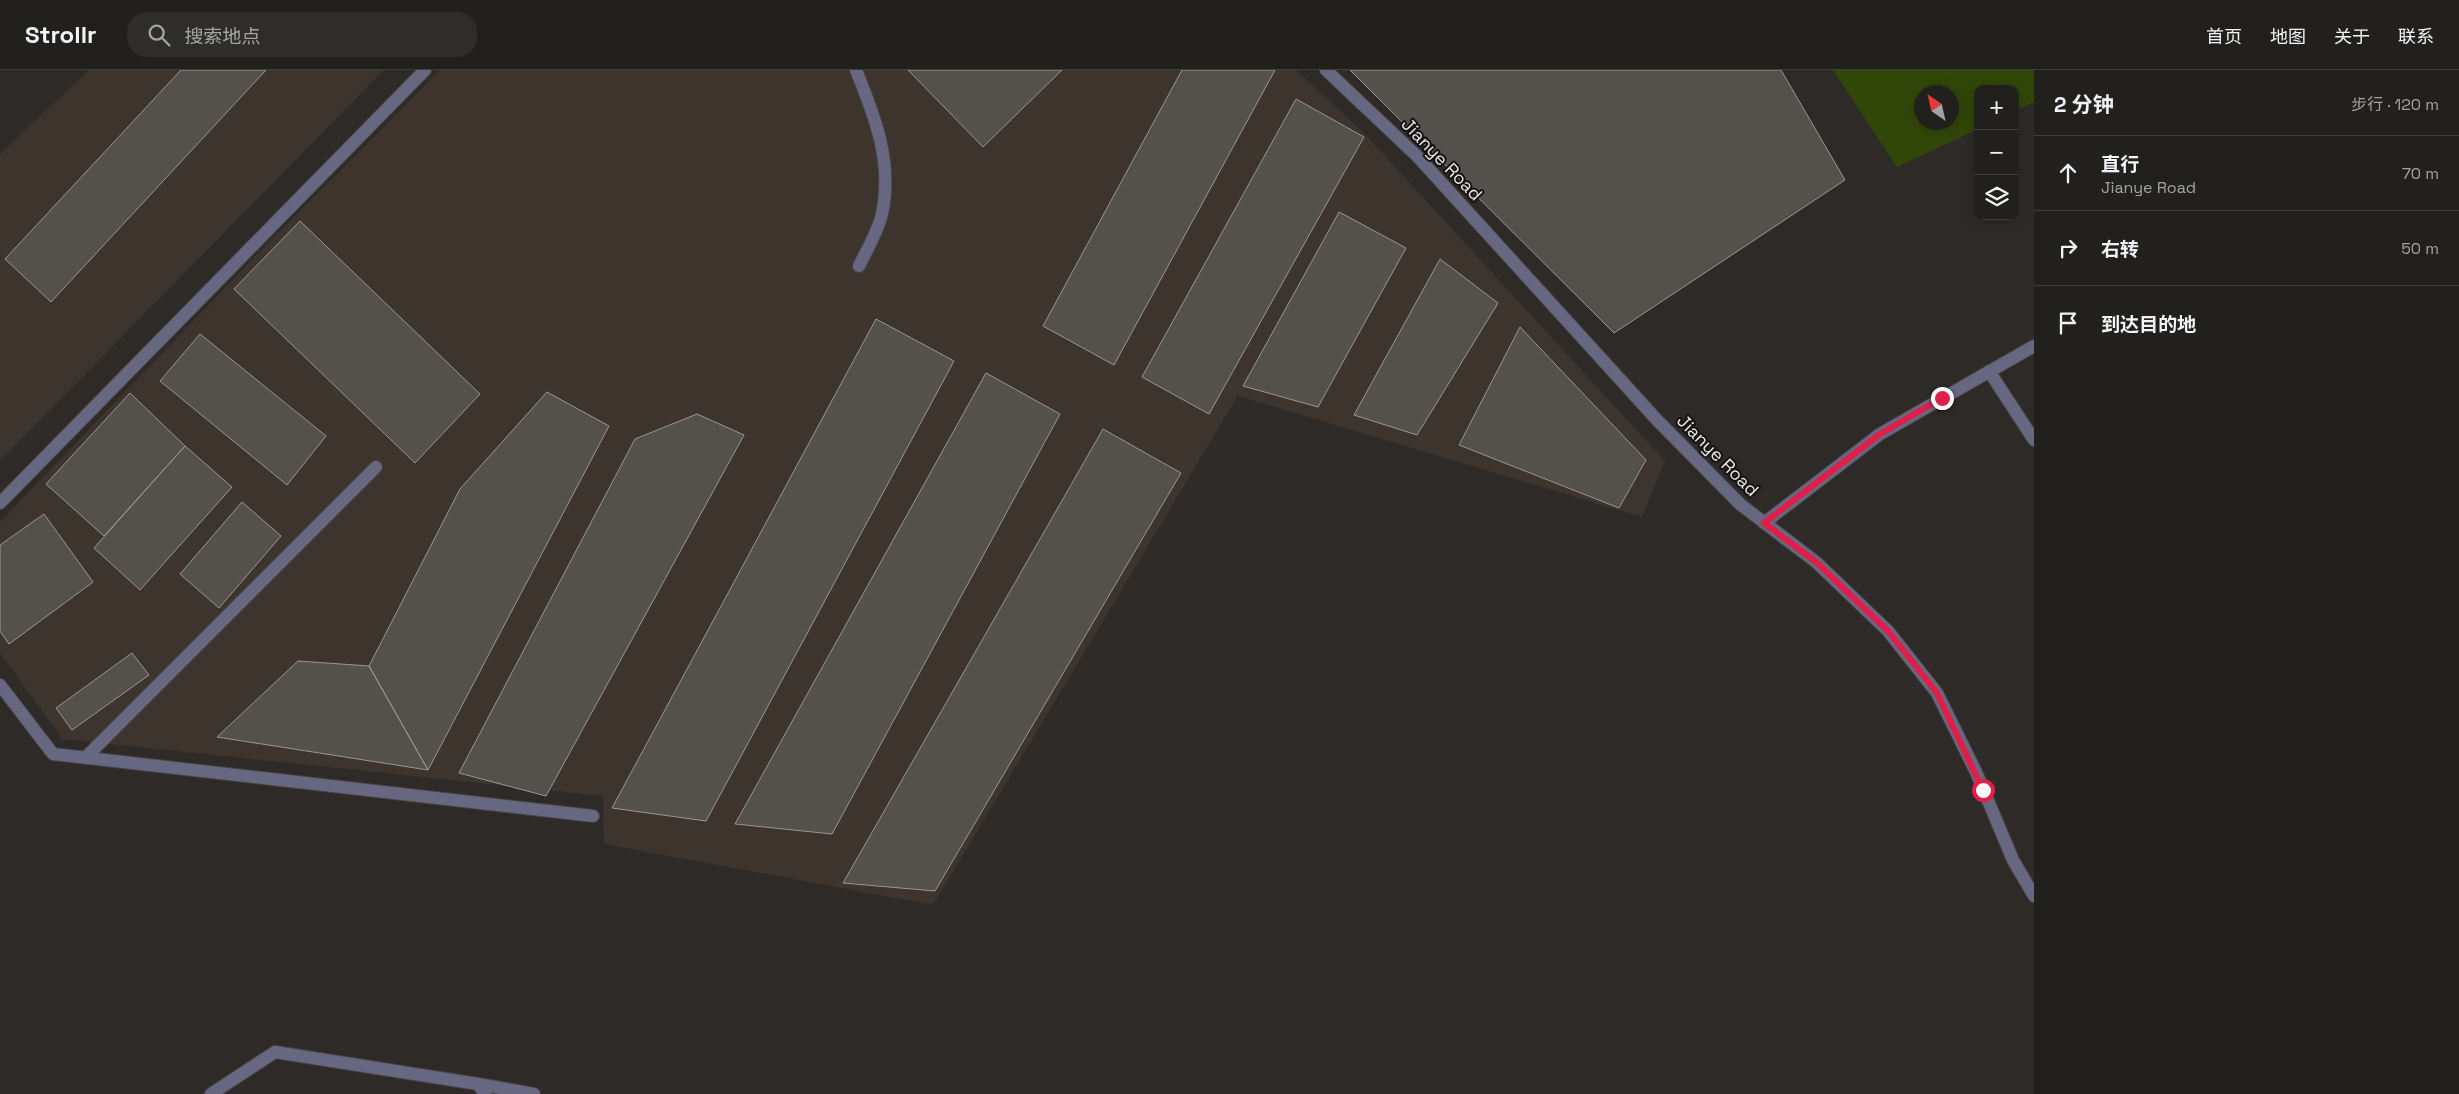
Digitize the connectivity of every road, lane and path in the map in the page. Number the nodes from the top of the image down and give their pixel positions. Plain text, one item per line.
1 (425, 70) edge
2 (856, 70) edge
3 (1326, 70) edge
4 (859, 266) dead end
5 (2034, 346) edge
6 (1989, 370) junction
7 (2034, 440) edge
8 (376, 467) dead end
9 (0, 503) edge
10 (1764, 523) junction
11 (0, 685) edge
12 (85, 758) junction
13 (593, 816) dead end
14 (2034, 896) edge
15 (482, 1089) edge
16 (211, 1094) edge
17 (534, 1094) edge

1 - 9 street
2 - 4 street
3 - 10 street, Jianye Road
5 - 6 street
6 - 7 street
6 - 10 street
8 - 12 street
10 - 14 street, Jianye Road
11 - 12 street
12 - 13 street
15 - 16 street
15 - 17 street

